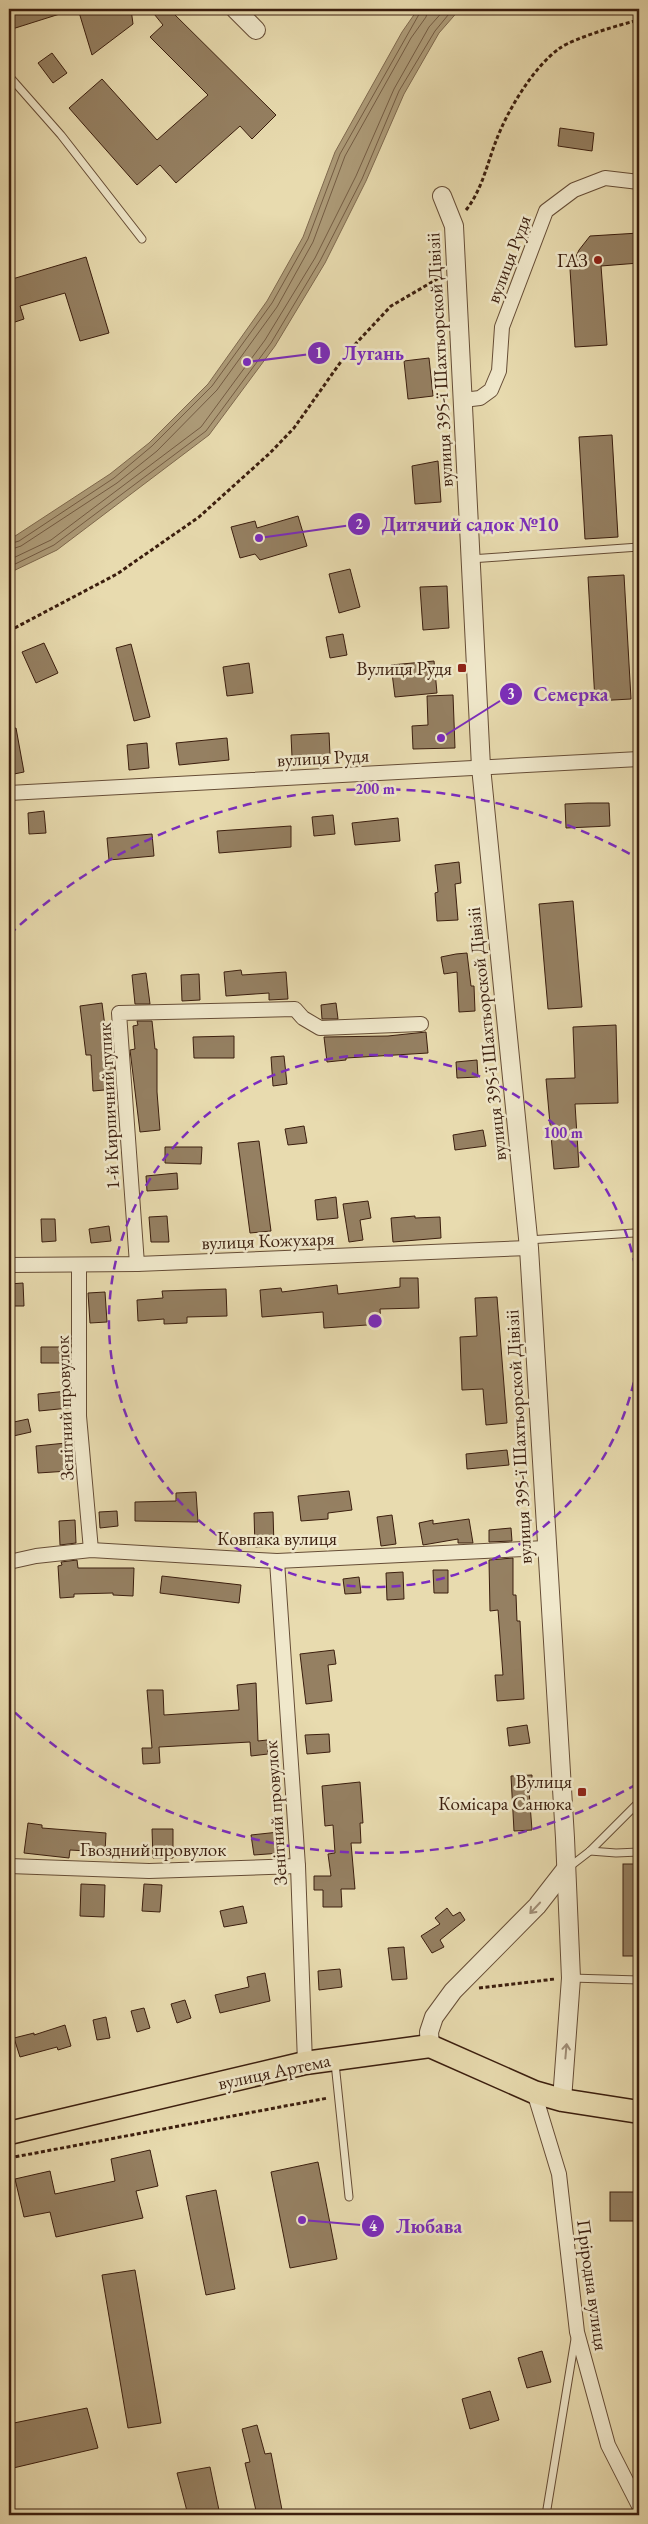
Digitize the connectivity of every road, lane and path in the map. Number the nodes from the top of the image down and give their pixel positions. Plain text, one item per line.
1 (234, 9) edge
2 (639, 20) edge
3 (256, 30) dead end
4 (9, 76) edge
5 (639, 182) edge
6 (442, 196) dead end
7 (454, 226) junction
8 (142, 239) dead end
9 (456, 268) junction
10 (463, 400) junction
11 (639, 547) edge
12 (470, 559) junction
13 (9, 631) edge
14 (639, 759) edge
15 (480, 766) junction
16 (9, 793) edge
17 (421, 1024) dead end
18 (634, 1233) dead end
19 (528, 1244) junction
20 (137, 1264) junction
21 (9, 1265) edge
22 (79, 1265) junction
23 (546, 1548) junction
24 (90, 1550) junction
25 (277, 1560) junction
26 (9, 1562) edge
27 (639, 1802) edge
28 (590, 1851) junction
29 (639, 1852) edge
30 (9, 1866) edge
31 (298, 1866) junction
32 (565, 1870) junction
33 (571, 1978) junction
34 (639, 1980) edge
35 (453, 1991) junction
36 (430, 2046) junction
37 (335, 2057) junction
38 (305, 2063) junction
39 (534, 2092) junction
40 (339, 2096) junction
41 (562, 2100) junction
42 (639, 2112) edge
43 (9, 2133) edge
44 (9, 2158) edge
45 (348, 2197) dead end
46 (577, 2332) junction
47 (639, 2506) edge
48 (546, 2515) edge

1 - 3 street
2 - 7 path
4 - 8 lane
5 - 10 street, вулиця Рудя
6 - 7 street, вулиця 395-ї Шахтьорской Дівізіі
7 - 9 street, вулиця 395-ї Шахтьорской Дівізіі
9 - 10 street, вулиця 395-ї Шахтьорской Дівізіі
9 - 13 path
10 - 12 street, вулиця 395-ї Шахтьорской Дівізіі
11 - 12 lane
12 - 15 street, вулиця 395-ї Шахтьорской Дівізіі
14 - 15 street, вулиця Рудя
15 - 16 street, вулиця Рудя
15 - 19 street, вулиця 395-ї Шахтьорской Дівізіі
17 - 20 street, 1-й Кирпичний тупик
18 - 19 lane
19 - 20 street, вулиця Кожухаря
19 - 23 street, вулиця 395-ї Шахтьорской Дівізіі
20 - 22 street, вулиця Кожухаря
21 - 22 street, вулиця Кожухаря
22 - 24 street, Зенітний провулок
23 - 25 street, Ковпака вулиця
23 - 32 street, вулиця 395-ї Шахтьорской Дівізіі
24 - 25 street, Ковпака вулиця
24 - 26 street, Ковпака вулиця
25 - 31 street, Зенітний провулок
27 - 28 lane
28 - 29 lane
28 - 32 lane
30 - 31 street, Гвоздний провулок
31 - 38 street, Зенітний провулок
32 - 33 street, вулиця 395-ї Шахтьорской Дівізіі
32 -> 35 street
33 - 34 lane
33 - 35 path
41 -> 33 street, вулиця 395-ї Шахтьорской Дівізіі
35 - 36 street
36 - 37 main road, вулиця Артема
36 - 39 main road
37 - 38 main road, вулиця Артема
37 - 40 lane
38 - 43 main road, вулиця Артема
39 - 41 main road
39 - 46 street, Пріродна вулиця
40 - 44 path
40 - 45 lane
41 - 42 main road
46 - 47 street, Пріродна вулиця
46 - 48 lane

